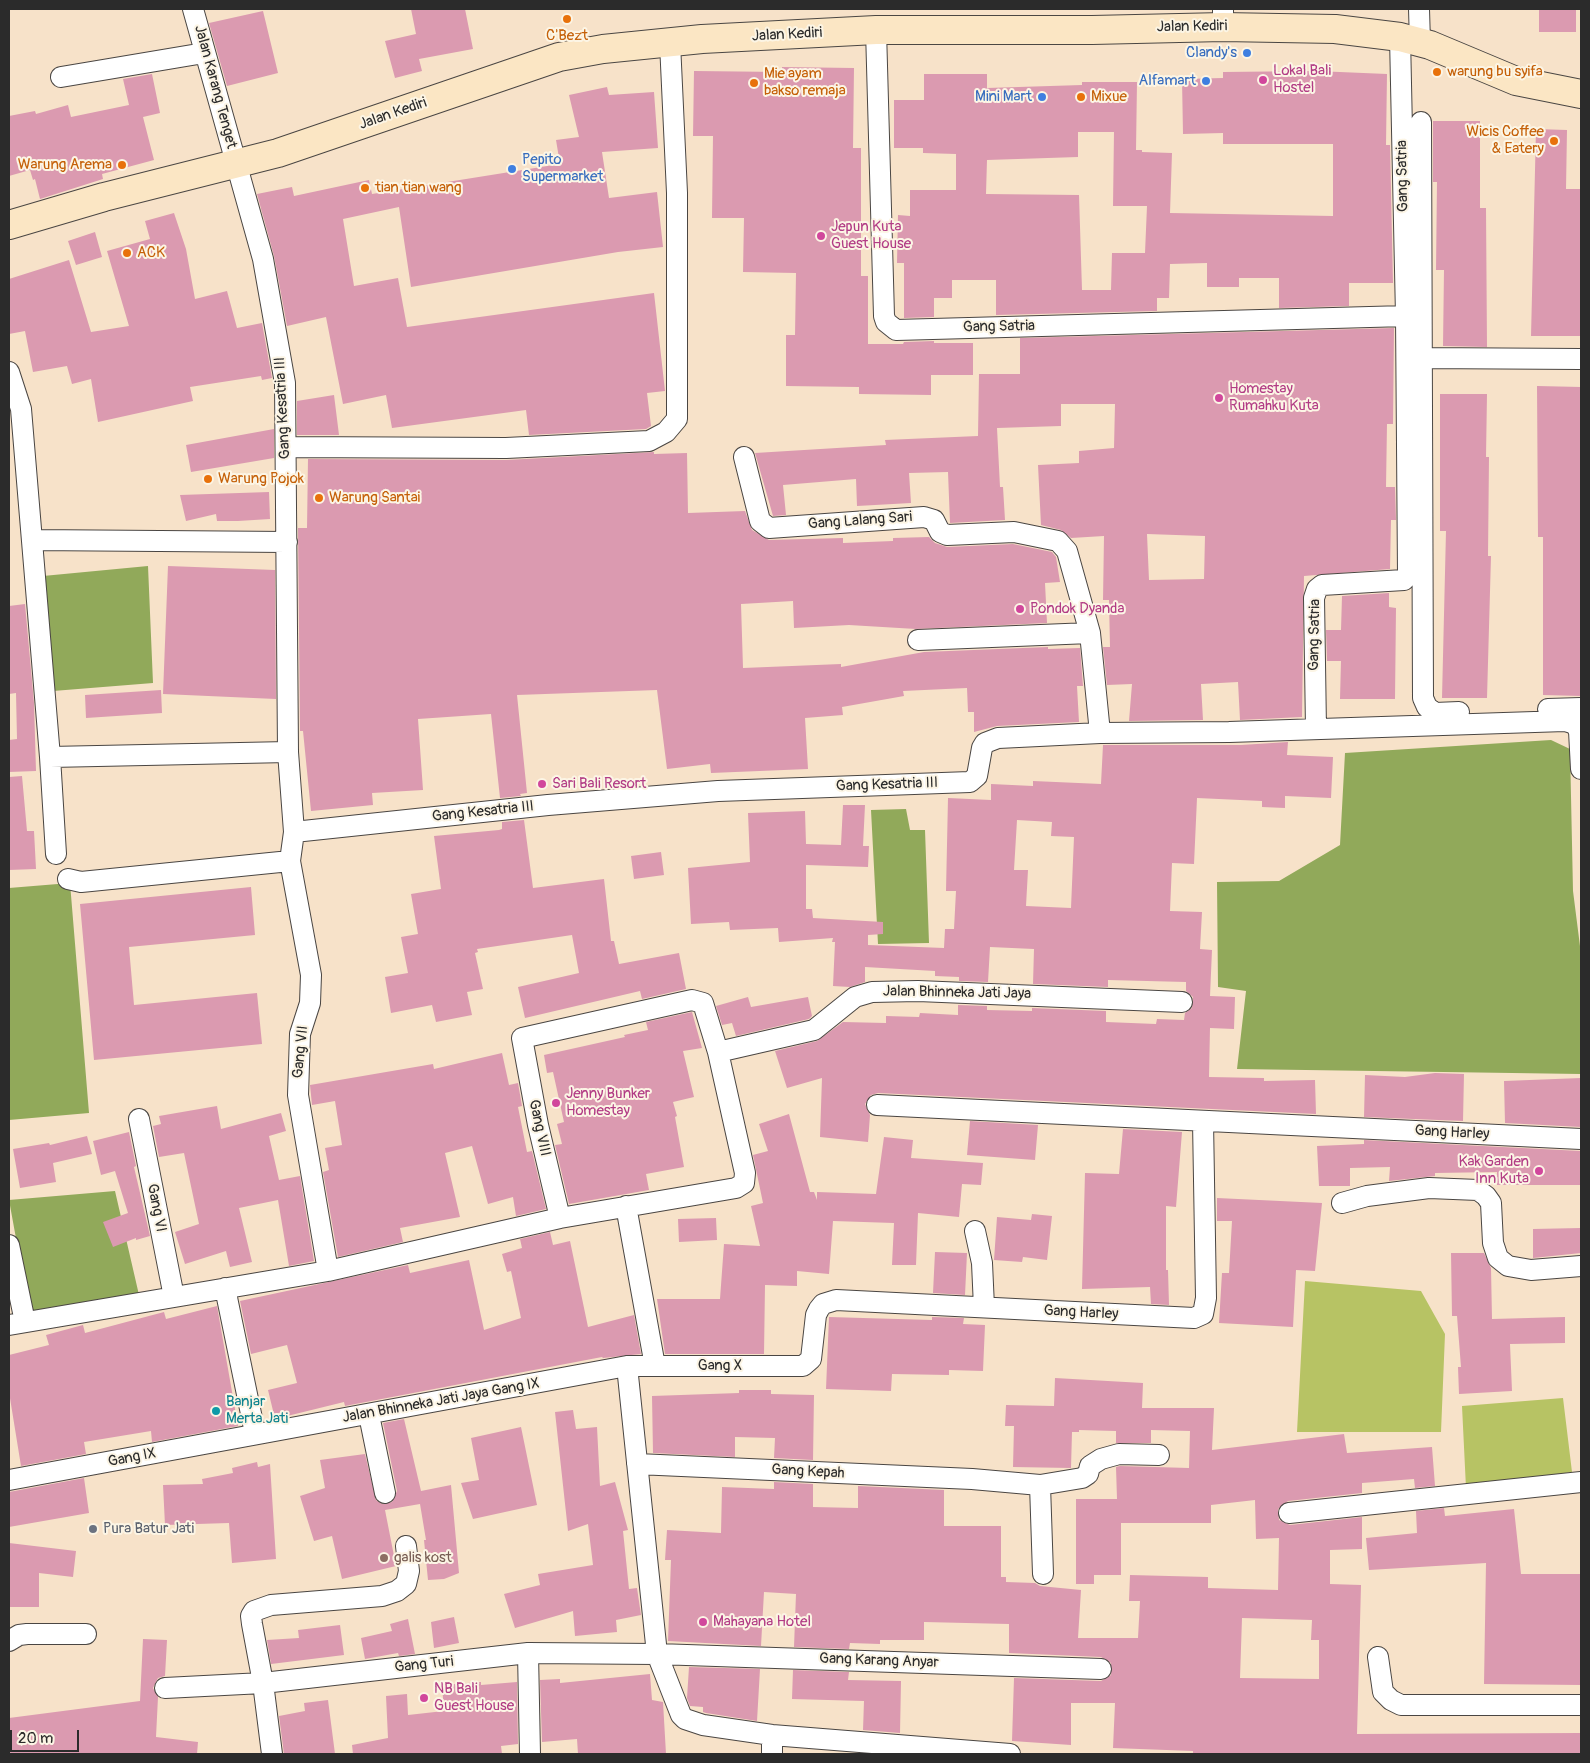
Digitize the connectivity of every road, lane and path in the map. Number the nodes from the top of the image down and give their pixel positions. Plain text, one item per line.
1 (193, 9) edge
2 (1420, 9) edge
3 (1223, 18) edge
4 (876, 30) junction
5 (1410, 40) junction
6 (670, 43) junction
7 (204, 53) junction
8 (62, 77) dead end
9 (1581, 94) edge
10 (1421, 122) dead end
11 (236, 164) junction
12 (9, 225) edge
13 (1406, 316) junction
14 (1421, 358) junction
15 (1581, 359) edge
16 (9, 372) edge
17 (286, 447) junction
18 (744, 458) dead end
19 (32, 540) junction
20 (287, 542) junction
21 (1090, 634) junction
22 (918, 640) dead end
23 (1581, 708) edge
24 (1316, 729) junction
25 (1100, 733) junction
26 (288, 752) junction
27 (50, 757) junction
28 (1581, 769) edge
29 (294, 832) junction
30 (56, 854) dead end
31 (290, 861) junction
32 (68, 879) dead end
33 (1182, 1002) dead end
34 (718, 1052) junction
35 (877, 1105) dead end
36 (139, 1119) dead end
37 (1203, 1121) junction
38 (1581, 1139) edge
39 (1342, 1203) dead end
40 (626, 1206) junction
41 (560, 1218) junction
42 (975, 1231) dead end
43 (9, 1245) edge
44 (1581, 1266) edge
45 (328, 1272) junction
46 (225, 1288) junction
47 (174, 1297) junction
48 (984, 1307) junction
49 (17, 1324) edge
50 (811, 1359) joint
51 (627, 1366) junction
52 (655, 1366) junction
53 (369, 1415) junction
54 (255, 1434) junction
55 (1159, 1455) dead end
56 (637, 1464) junction
57 (9, 1480) edge
58 (1581, 1482) edge
59 (1040, 1485) junction
60 (385, 1493) dead end
61 (1289, 1513) dead end
62 (406, 1546) dead end
63 (1044, 1574) dead end
64 (86, 1634) dead end
65 (9, 1641) edge
66 (528, 1653) junction
67 (657, 1654) junction
68 (1378, 1657) dead end
69 (1100, 1669) dead end
70 (263, 1682) junction
71 (165, 1688) dead end
72 (1581, 1704) edge
73 (772, 1744) edge
74 (944, 1751) edge
75 (272, 1754) edge
76 (530, 1754) edge
77 (1010, 1754) edge

1 - 7 street, Jalan Karang Tenget
2 - 5 street, Gang Satria
3 - 4 main road, Jalan Kediri
3 - 5 main road, Jalan Kediri
4 - 6 main road, Jalan Kediri
4 - 13 street, Gang Satria
5 - 9 main road, Jalan Kediri
5 - 13 street, Gang Satria
6 - 11 main road, Jalan Kediri
6 - 17 street
7 - 8 street
7 - 11 street, Jalan Karang Tenget
10 - 14 street
11 - 12 main road, Jalan Kediri
11 - 17 street, Gang Kesatria III
13 - 24 street, Gang Satria
14 - 15 street
14 - 23 street
16 - 19 street
17 - 20 street, Gang Kesatria III
18 - 21 street, Gang Lalang Sari
19 - 20 street
19 - 27 street
20 - 26 street, Gang Kesatria III
21 - 22 street
21 - 25 street, Gang Lalang Sari
24 - 25 street, Gang Kesatria III
24 - 28 street
25 - 29 street, Gang Kesatria III
26 - 27 street
26 - 29 street, Gang Kesatria III
27 - 30 street
29 - 31 street, Gang VII
31 - 32 street
31 - 45 street, Gang VII
33 - 34 street, Jalan Bhinneka Jati Jaya
34 - 40 street
34 - 41 street, Gang VIII
35 - 37 street, Gang Harley
36 - 47 street, Gang VI
37 - 38 street, Gang Harley
37 - 48 street, Gang Harley
39 - 44 street
40 - 41 street
40 - 52 street
41 - 45 street
42 - 48 street
43 - 49 street
45 - 46 street
46 - 47 street
46 - 54 street
47 - 49 street
48 - 50 street, Gang Harley
50 - 52 street, Gang X
51 - 52 street, Gang X
51 - 53 street, Jalan Bhinneka Jati Jaya Gang IX
51 - 56 street
53 - 54 street, Jalan Bhinneka Jati Jaya Gang IX
53 - 60 street
54 - 57 street, Gang IX
55 - 59 street, Gang Kepah
56 - 59 street, Gang Kepah
56 - 67 street
58 - 61 street
59 - 63 street
62 - 70 street
64 - 65 street
66 - 67 street, Gang Turi
66 - 70 street, Gang Turi
66 - 76 street
67 - 69 street, Gang Karang Anyar
67 - 73 street
68 - 72 street
70 - 71 street, Gang Turi
70 - 75 street
73 - 74 street
74 - 77 street

